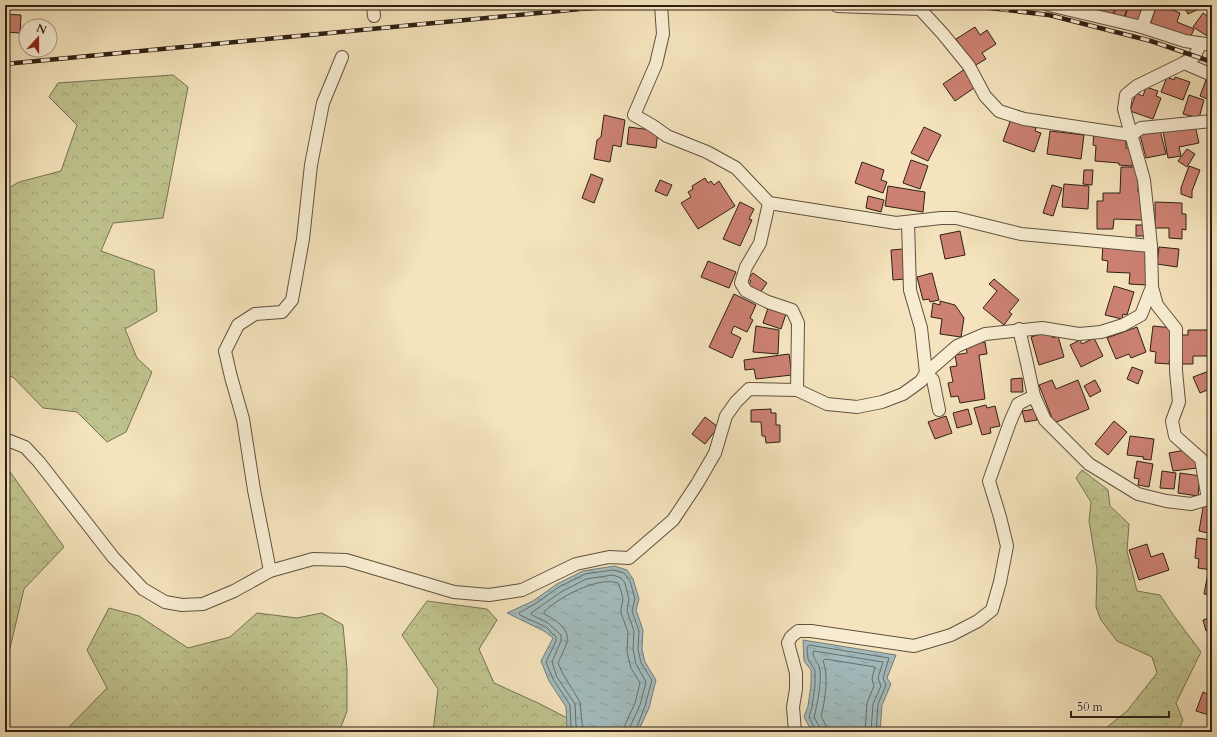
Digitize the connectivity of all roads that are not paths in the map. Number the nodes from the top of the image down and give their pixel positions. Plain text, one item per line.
1 (661, 5) edge
2 (1049, 5) edge
3 (1150, 5) edge
4 (838, 6) edge
5 (1142, 27) junction
6 (1206, 44) edge
7 (342, 57) dead end
8 (1184, 63) junction
9 (1212, 75) edge
10 (1212, 121) edge
11 (1131, 135) junction
12 (769, 203) junction
13 (908, 222) junction
14 (1151, 246) junction
15 (1152, 287) junction
16 (1019, 329) junction
17 (926, 373) junction
18 (797, 390) junction
19 (1034, 396) junction
20 (939, 410) dead end
21 (5, 439) edge
22 (1210, 499) edge
23 (270, 571) junction
24 (795, 732) edge

1 - 12 street
2 - 5 street
3 - 5 street
4 - 11 street
5 - 6 street
6 - 8 street
7 - 23 street
8 - 9 street
8 - 11 street
10 - 11 street
11 - 14 street
12 - 13 street
12 - 18 street
13 - 14 street
13 - 17 street
14 - 15 street
15 - 16 street
15 - 22 street
16 - 17 street
16 - 19 street
17 - 18 street
17 - 20 street
18 - 23 street
19 - 22 street
19 - 24 street
21 - 23 street

